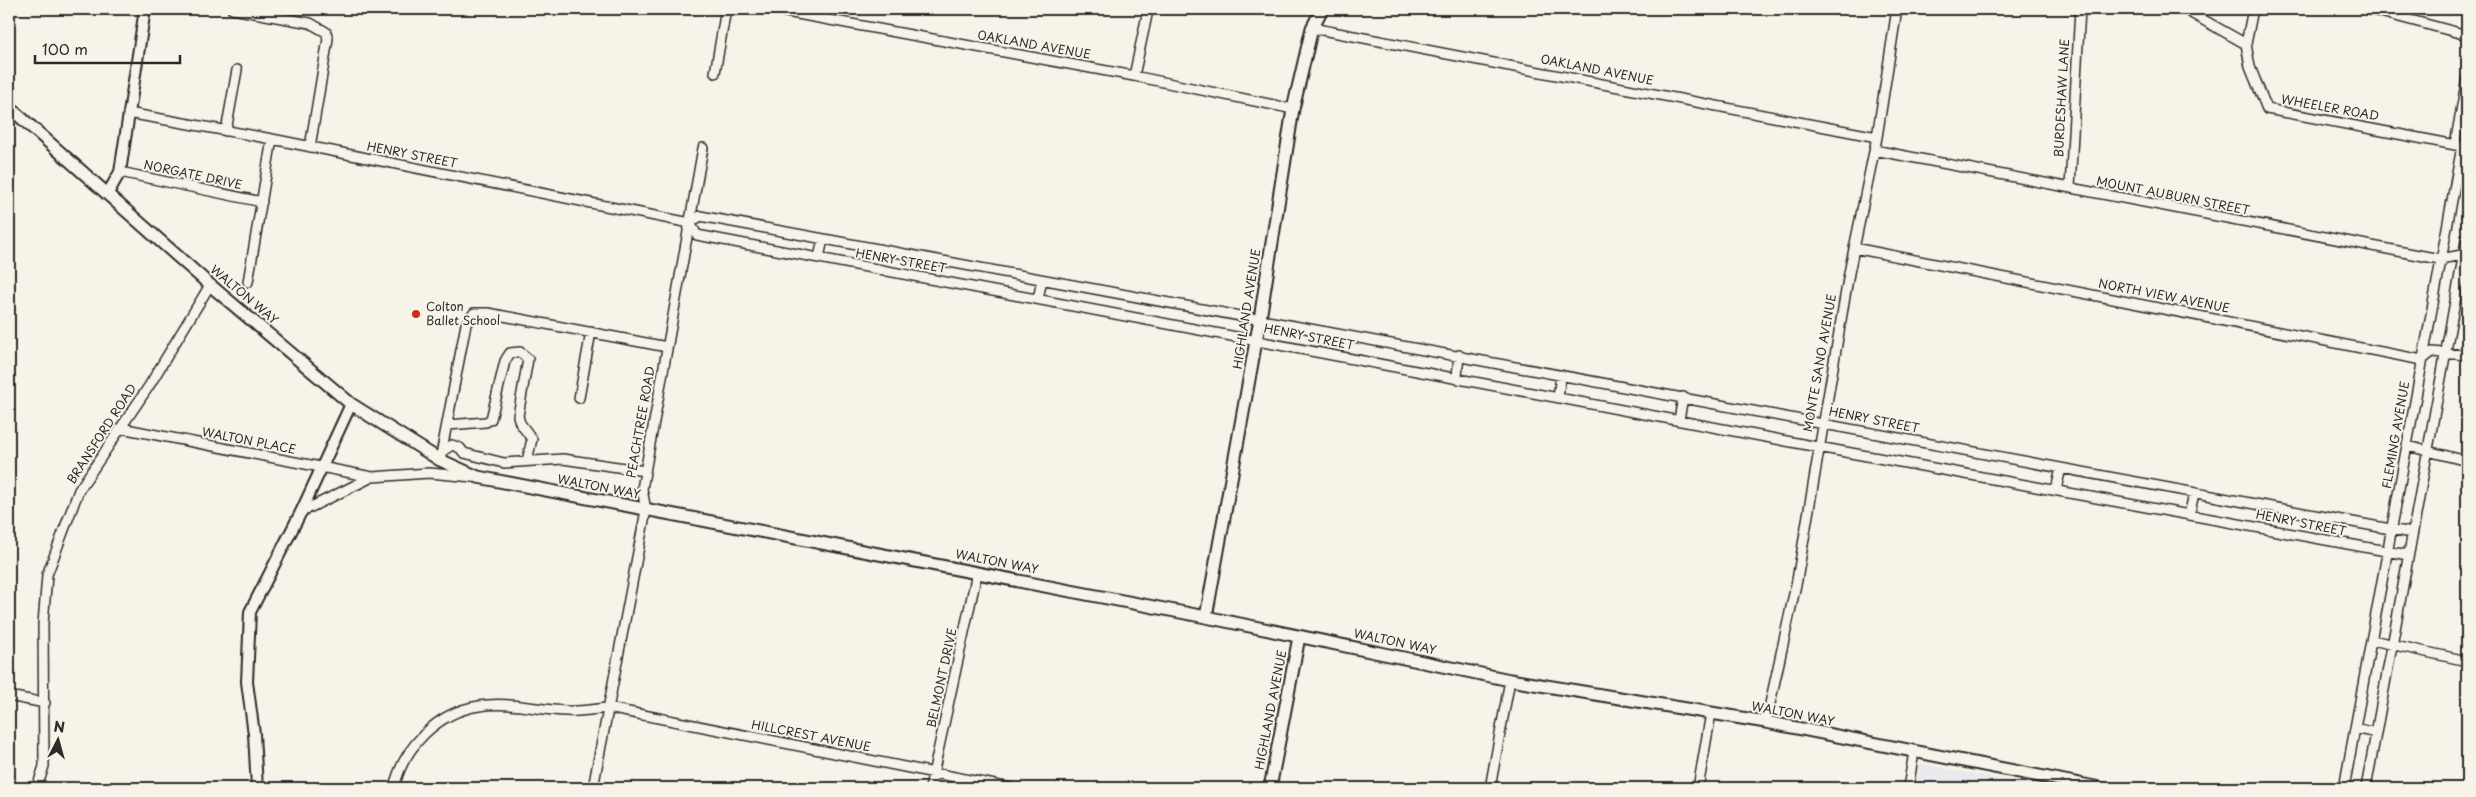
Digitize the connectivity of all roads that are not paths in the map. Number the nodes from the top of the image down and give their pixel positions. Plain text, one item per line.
1 (145, 9) edge
2 (232, 9) edge
3 (726, 9) edge
4 (770, 9) edge
5 (1322, 9) edge
6 (1897, 9) edge
7 (2080, 9) edge
8 (2184, 9) edge
9 (2253, 9) edge
10 (2369, 9) edge
11 (1147, 15) dead end
12 (1312, 28) junction
13 (2467, 35) edge
14 (2246, 44) junction
15 (237, 70) dead end
16 (715, 73) dead end
17 (1134, 76) junction
18 (2467, 78) edge
19 (9, 107) edge
20 (1292, 109) junction
21 (128, 114) junction
22 (226, 131) junction
23 (1877, 137) junction
24 (272, 139) junction
25 (2461, 145) edge
26 (310, 147) junction
27 (703, 148) dead end
28 (1874, 150) junction
29 (120, 172) junction
30 (2070, 188) junction
31 (108, 193) junction
32 (262, 202) junction
33 (690, 223) junction
34 (2467, 236) edge
35 (823, 239) junction
36 (1854, 248) junction
37 (2466, 255) edge
38 (819, 258) junction
39 (2440, 259) junction
40 (1042, 280) junction
41 (248, 282) dead end
42 (210, 285) junction
43 (1038, 299) junction
44 (1260, 319) junction
45 (591, 332) junction
46 (1256, 339) junction
47 (667, 348) junction
48 (2446, 353) junction
49 (1459, 355) junction
50 (2467, 355) edge
51 (2422, 360) junction
52 (1561, 375) junction
53 (1456, 377) junction
54 (1558, 397) junction
55 (1683, 397) junction
56 (578, 398) dead end
57 (351, 404) junction
58 (1679, 420) junction
59 (1822, 423) junction
60 (448, 425) junction
61 (121, 428) junction
62 (2408, 446) junction
63 (1818, 447) junction
64 (2428, 451) junction
65 (442, 456) junction
66 (2467, 461) edge
67 (528, 462) junction
68 (320, 468) junction
69 (2061, 468) junction
70 (645, 471) junction
71 (372, 477) junction
72 (478, 477) junction
73 (2056, 490) junction
74 (2194, 494) junction
75 (646, 510) junction
76 (301, 512) junction
77 (2189, 515) junction
78 (2391, 531) junction
79 (2412, 533) junction
80 (2388, 552) junction
81 (2408, 555) junction
82 (978, 572) junction
83 (1206, 617) junction
84 (1299, 637) junction
85 (2372, 640) junction
86 (2392, 644) junction
87 (2467, 661) edge
88 (1510, 680) junction
89 (9, 696) edge
90 (45, 703) junction
91 (608, 708) junction
92 (1711, 713) junction
93 (1766, 722) junction
94 (2355, 728) junction
95 (2376, 733) junction
96 (1914, 752) junction
97 (934, 773) junction
98 (37, 788) edge
99 (256, 788) edge
100 (394, 788) edge
101 (593, 788) edge
102 (930, 788) edge
103 (1010, 788) edge
104 (1270, 788) edge
105 (1490, 788) edge
106 (1698, 788) edge
107 (1908, 788) edge
108 (2100, 788) edge
109 (2344, 788) edge
110 (2366, 788) edge

1 - 21 street
2 - 26 street
3 - 16 street
4 - 17 street, OAKLAND AVENUE
5 - 12 main road, HIGHLAND AVENUE
6 - 23 street, MONTE SANO AVENUE
7 - 30 street, BURDESHAW LANE
8 - 14 street
9 - 14 street
10 - 13 street
11 - 17 street
12 - 20 main road, HIGHLAND AVENUE
12 - 23 street, OAKLAND AVENUE
14 - 25 street, WHEELER ROAD
15 - 22 street
17 - 20 street, OAKLAND AVENUE
18 - 25 street, FLEMING AVENUE
19 - 31 main road, WALTON WAY
20 - 44 main road, HIGHLAND AVENUE
21 - 22 street, HENRY STREET
21 - 29 street
22 - 24 street, HENRY STREET
23 - 28 street, MONTE SANO AVENUE
24 - 26 street, HENRY STREET
24 - 32 street
25 - 39 street, FLEMING AVENUE
26 - 33 street, HENRY STREET
27 - 33 street, PEACHTREE ROAD
28 - 30 street, MOUNT AUBURN STREET
28 - 36 street, MONTE SANO AVENUE
29 - 31 street
29 - 32 street, NORGATE DRIVE
30 - 39 street, MOUNT AUBURN STREET
31 - 42 main road, WALTON WAY
32 - 41 street
33 - 35 street, HENRY STREET
33 - 38 street, HENRY STREET
33 - 47 street, PEACHTREE ROAD
34 - 37 street
35 - 38 street
35 - 40 street, HENRY STREET
36 - 51 street, NORTH VIEW AVENUE
36 - 59 street, MONTE SANO AVENUE
37 - 39 street, MOUNT AUBURN STREET
37 - 48 street
38 - 43 street, HENRY STREET
39 - 51 street, FLEMING AVENUE
40 - 43 street
40 - 44 street, HENRY STREET
42 - 57 main road, WALTON WAY
42 - 61 street, BRANSFORD ROAD
43 - 46 street, HENRY STREET
44 - 46 main road, HIGHLAND AVENUE
44 - 49 street, HENRY STREET
45 - 47 street
45 - 56 street
45 - 60 street
46 - 53 street, HENRY STREET
46 - 83 main road, HIGHLAND AVENUE
47 - 70 street, PEACHTREE ROAD
48 - 50 street, NORTH VIEW AVENUE
48 - 51 street, NORTH VIEW AVENUE
48 - 64 street
49 - 52 street, HENRY STREET
49 - 53 street
51 - 62 street, FLEMING AVENUE
52 - 54 street
52 - 55 street, HENRY STREET
53 - 54 street, HENRY STREET
54 - 58 street, HENRY STREET
55 - 58 street
55 - 59 street, HENRY STREET
57 - 65 main road, WALTON WAY
57 - 68 street
58 - 63 street, HENRY STREET
59 - 63 street, MONTE SANO AVENUE
59 - 69 street, HENRY STREET
60 - 65 street
60 - 67 street
61 - 68 street, WALTON PLACE
61 - 90 street, BRANSFORD ROAD
62 - 64 street
62 - 78 street, FLEMING AVENUE
63 - 73 street, HENRY STREET
63 - 93 street, MONTE SANO AVENUE
64 - 66 street
64 - 79 street
65 - 67 street
65 - 72 main road, WALTON WAY
67 - 70 street
68 - 71 street, WALTON PLACE
68 - 76 street
69 - 73 street
69 - 74 street, HENRY STREET
70 - 75 street, PEACHTREE ROAD
71 - 72 street
71 - 76 street
72 - 75 main road, WALTON WAY
73 - 77 street, HENRY STREET
74 - 77 street
74 - 78 street, HENRY STREET
75 - 82 main road, WALTON WAY
75 - 91 street, PEACHTREE ROAD
76 - 99 street
77 - 80 street, HENRY STREET
78 - 79 street, HENRY STREET
78 - 80 street, FLEMING AVENUE
79 - 81 street
80 - 81 street, HENRY STREET
80 - 85 street, FLEMING AVENUE
81 - 86 street
82 - 83 main road, WALTON WAY
82 - 97 street, BELMONT DRIVE
83 - 84 main road, WALTON WAY
84 - 88 main road, WALTON WAY
84 - 104 main road, HIGHLAND AVENUE
85 - 86 street
85 - 94 street, FLEMING AVENUE
86 - 87 street
86 - 95 street
88 - 92 main road, WALTON WAY
88 - 105 street
89 - 90 street
90 - 98 street, BRANSFORD ROAD
91 - 97 street, HILLCREST AVENUE
91 - 100 street, HILLCREST AVENUE
91 - 101 street, PEACHTREE ROAD
92 - 93 main road, WALTON WAY
92 - 106 street
93 - 96 main road, WALTON WAY
94 - 95 street
94 - 109 street, FLEMING AVENUE
95 - 110 street
96 - 107 street
96 - 108 main road, WALTON WAY
97 - 102 street, BELMONT DRIVE
97 - 103 street, HILLCREST AVENUE

